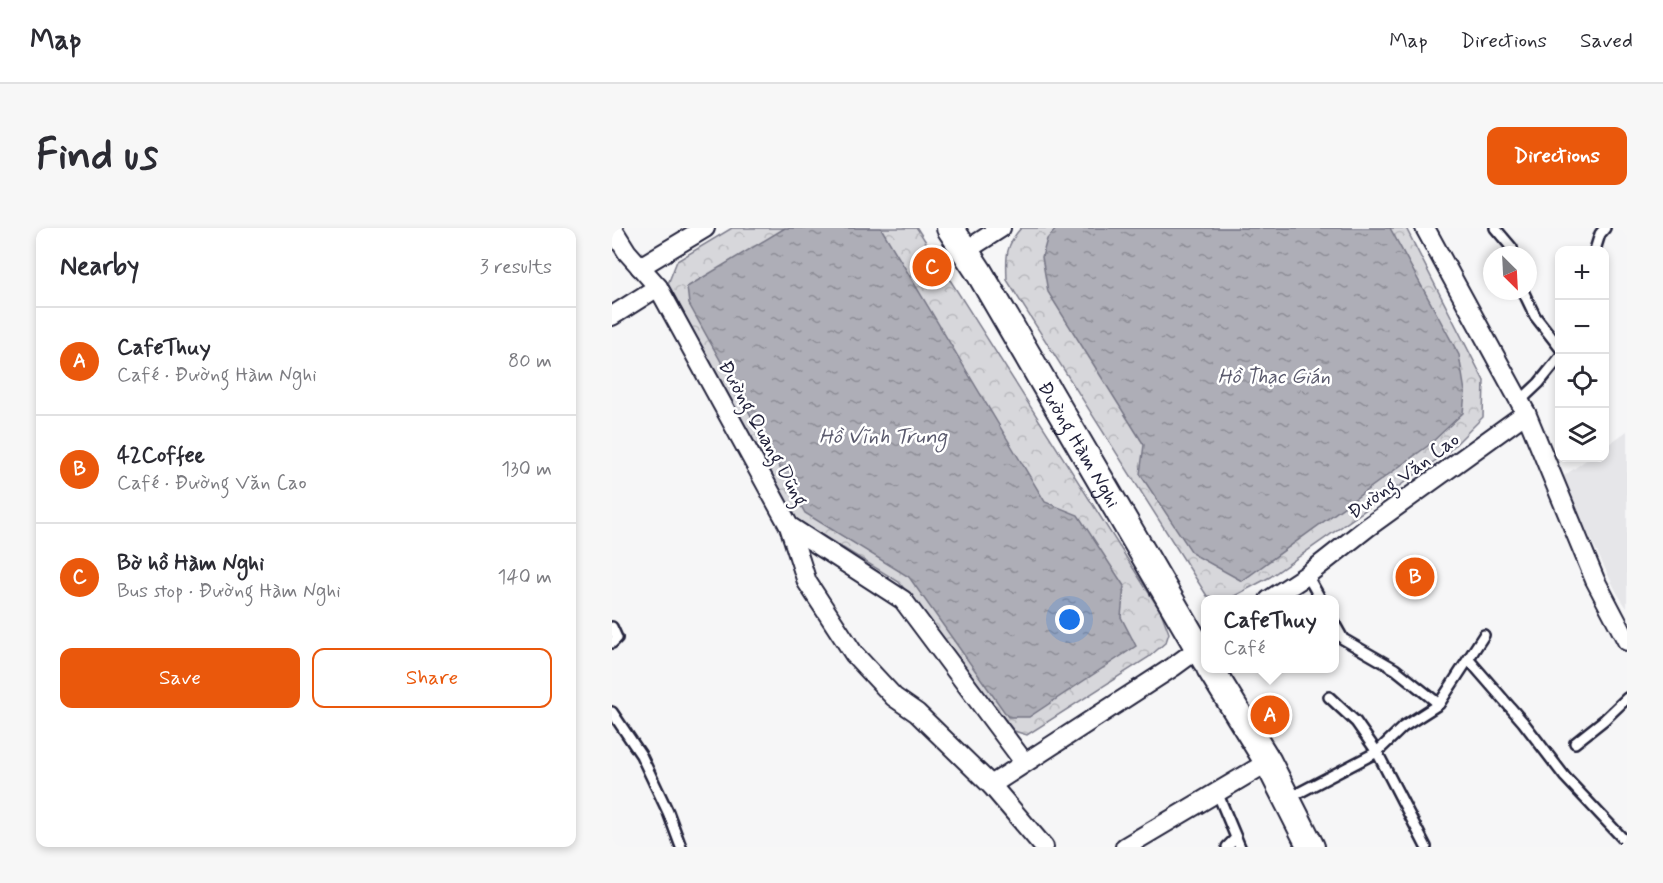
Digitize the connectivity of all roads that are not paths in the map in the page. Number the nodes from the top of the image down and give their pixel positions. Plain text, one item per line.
1 (612, 228) edge
2 (705, 228) edge
3 (950, 228) edge
4 (1001, 228) edge
5 (1425, 228) edge
6 (1495, 228) edge
7 (1605, 228) edge
8 (1510, 246) edge
9 (1596, 246) edge
10 (965, 251) junction
11 (640, 267) junction
12 (658, 287) junction
13 (1527, 300) edge
14 (612, 316) edge
15 (1555, 342) edge
16 (1555, 363) edge
17 (1523, 407) junction
18 (789, 526) junction
19 (1307, 575) junction
20 (1277, 595) edge
21 (1318, 595) edge
22 (612, 627) edge
23 (1339, 631) edge
24 (1484, 635) dead end
25 (1627, 640) edge
26 (612, 643) edge
27 (1201, 648) edge
28 (1201, 656) edge
29 (1469, 660) junction
30 (1216, 673) edge
31 (1329, 697) dead end
32 (1627, 698) edge
33 (1439, 704) junction
34 (612, 712) edge
35 (1575, 743) dead end
36 (1377, 752) junction
37 (1024, 762) junction
38 (1268, 762) junction
39 (991, 785) junction
40 (1217, 792) junction
41 (1287, 799) junction
42 (1238, 843) edge
43 (1627, 843) edge
44 (681, 847) edge
45 (1044, 847) edge
46 (1125, 847) edge
47 (1227, 847) edge
48 (1311, 847) edge
49 (1426, 847) edge

1 - 11 street, Đường Quang Dũng
2 - 11 street
3 - 10 main road, Đường Hàm Nghi
4 - 10 street
5 - 17 street
6 - 8 lane
7 - 9 lane
10 - 27 main road, Đường Hàm Nghi
11 - 12 street, Đường Quang Dũng
12 - 14 street
12 - 18 street, Đường Quang Dũng
13 - 15 lane
16 - 17 lane
17 - 19 street, Đường Văn Cao
17 - 25 street
18 - 37 street, Đường Quang Dũng
18 - 39 street
19 - 20 street, Đường Văn Cao
19 - 21 lane
22 - 26 lane
23 - 33 lane
24 - 29 lane
28 - 37 street
29 - 33 lane
29 - 43 lane
30 - 38 main road, Đường Hàm Nghi
31 - 36 lane
32 - 35 lane
33 - 36 lane
34 - 44 lane
36 - 41 lane
36 - 49 lane
37 - 39 street
38 - 40 street
38 - 41 main road, Đường Hàm Nghi
39 - 45 street
40 - 42 lane
40 - 46 street
41 - 48 main road, Đường Hàm Nghi
42 - 47 lane

